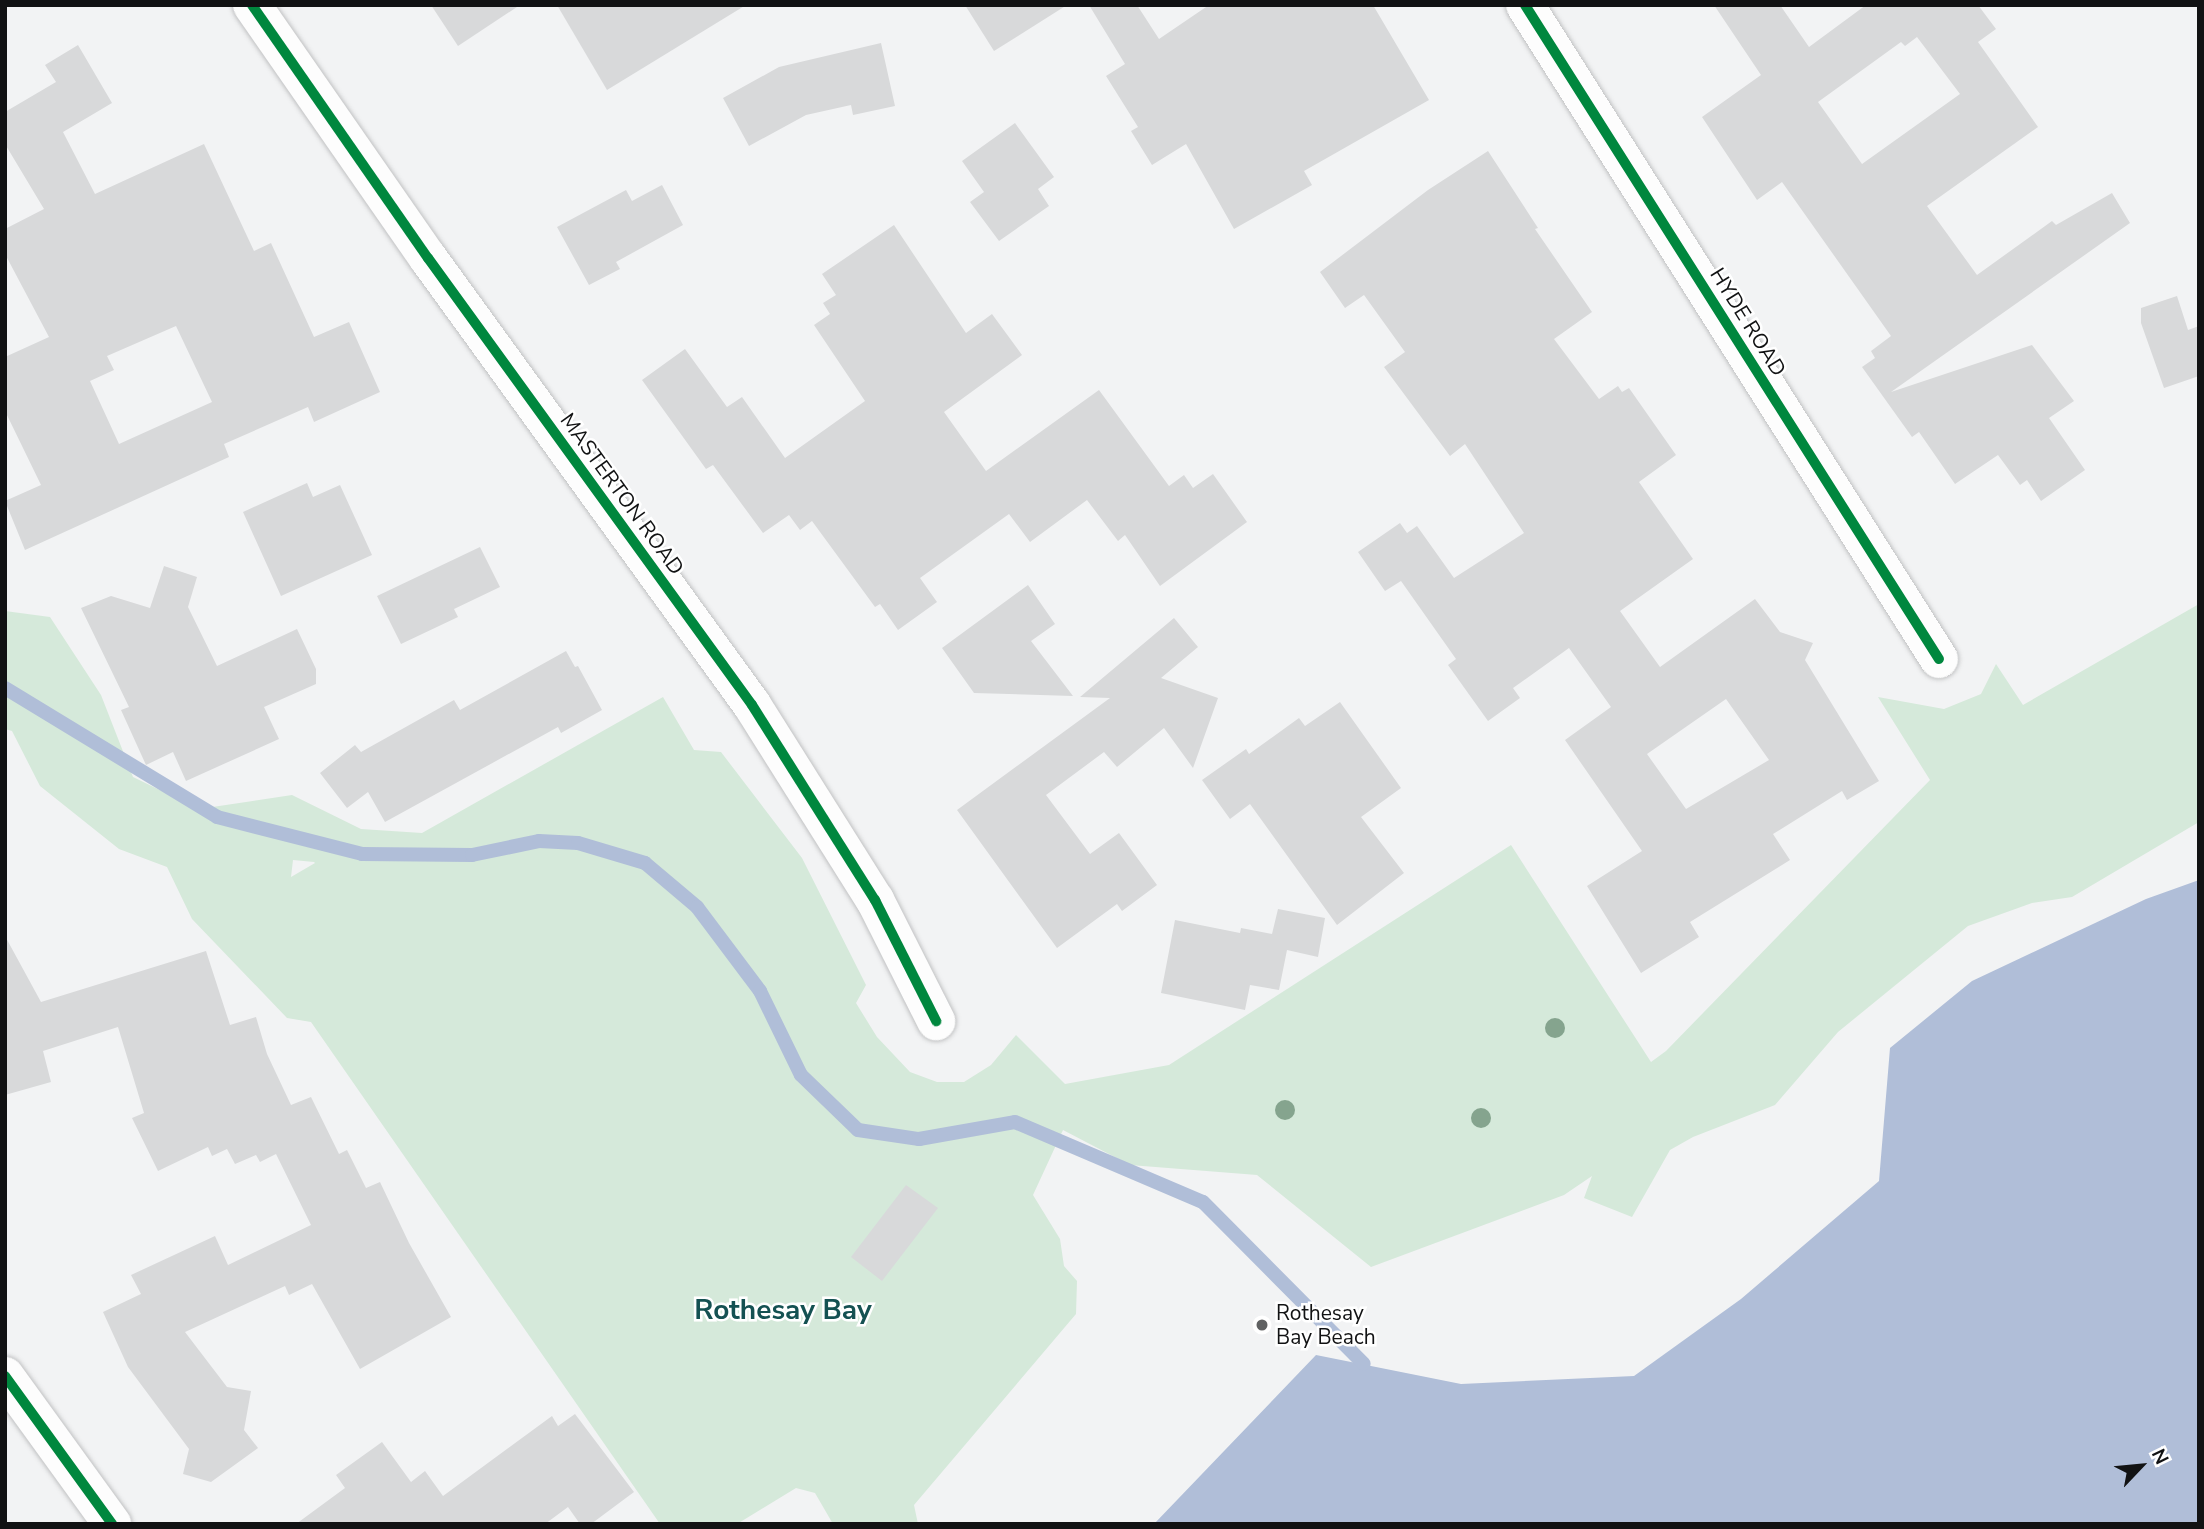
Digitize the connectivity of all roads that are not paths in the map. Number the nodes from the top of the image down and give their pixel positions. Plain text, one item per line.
1 (252, 5) edge
2 (1525, 5) edge
3 (1939, 659) dead end
4 (936, 1021) dead end
5 (5, 1376) edge
6 (112, 1524) edge

1 - 4 street, MASTERTON ROAD
2 - 3 street, HYDE ROAD
5 - 6 street

